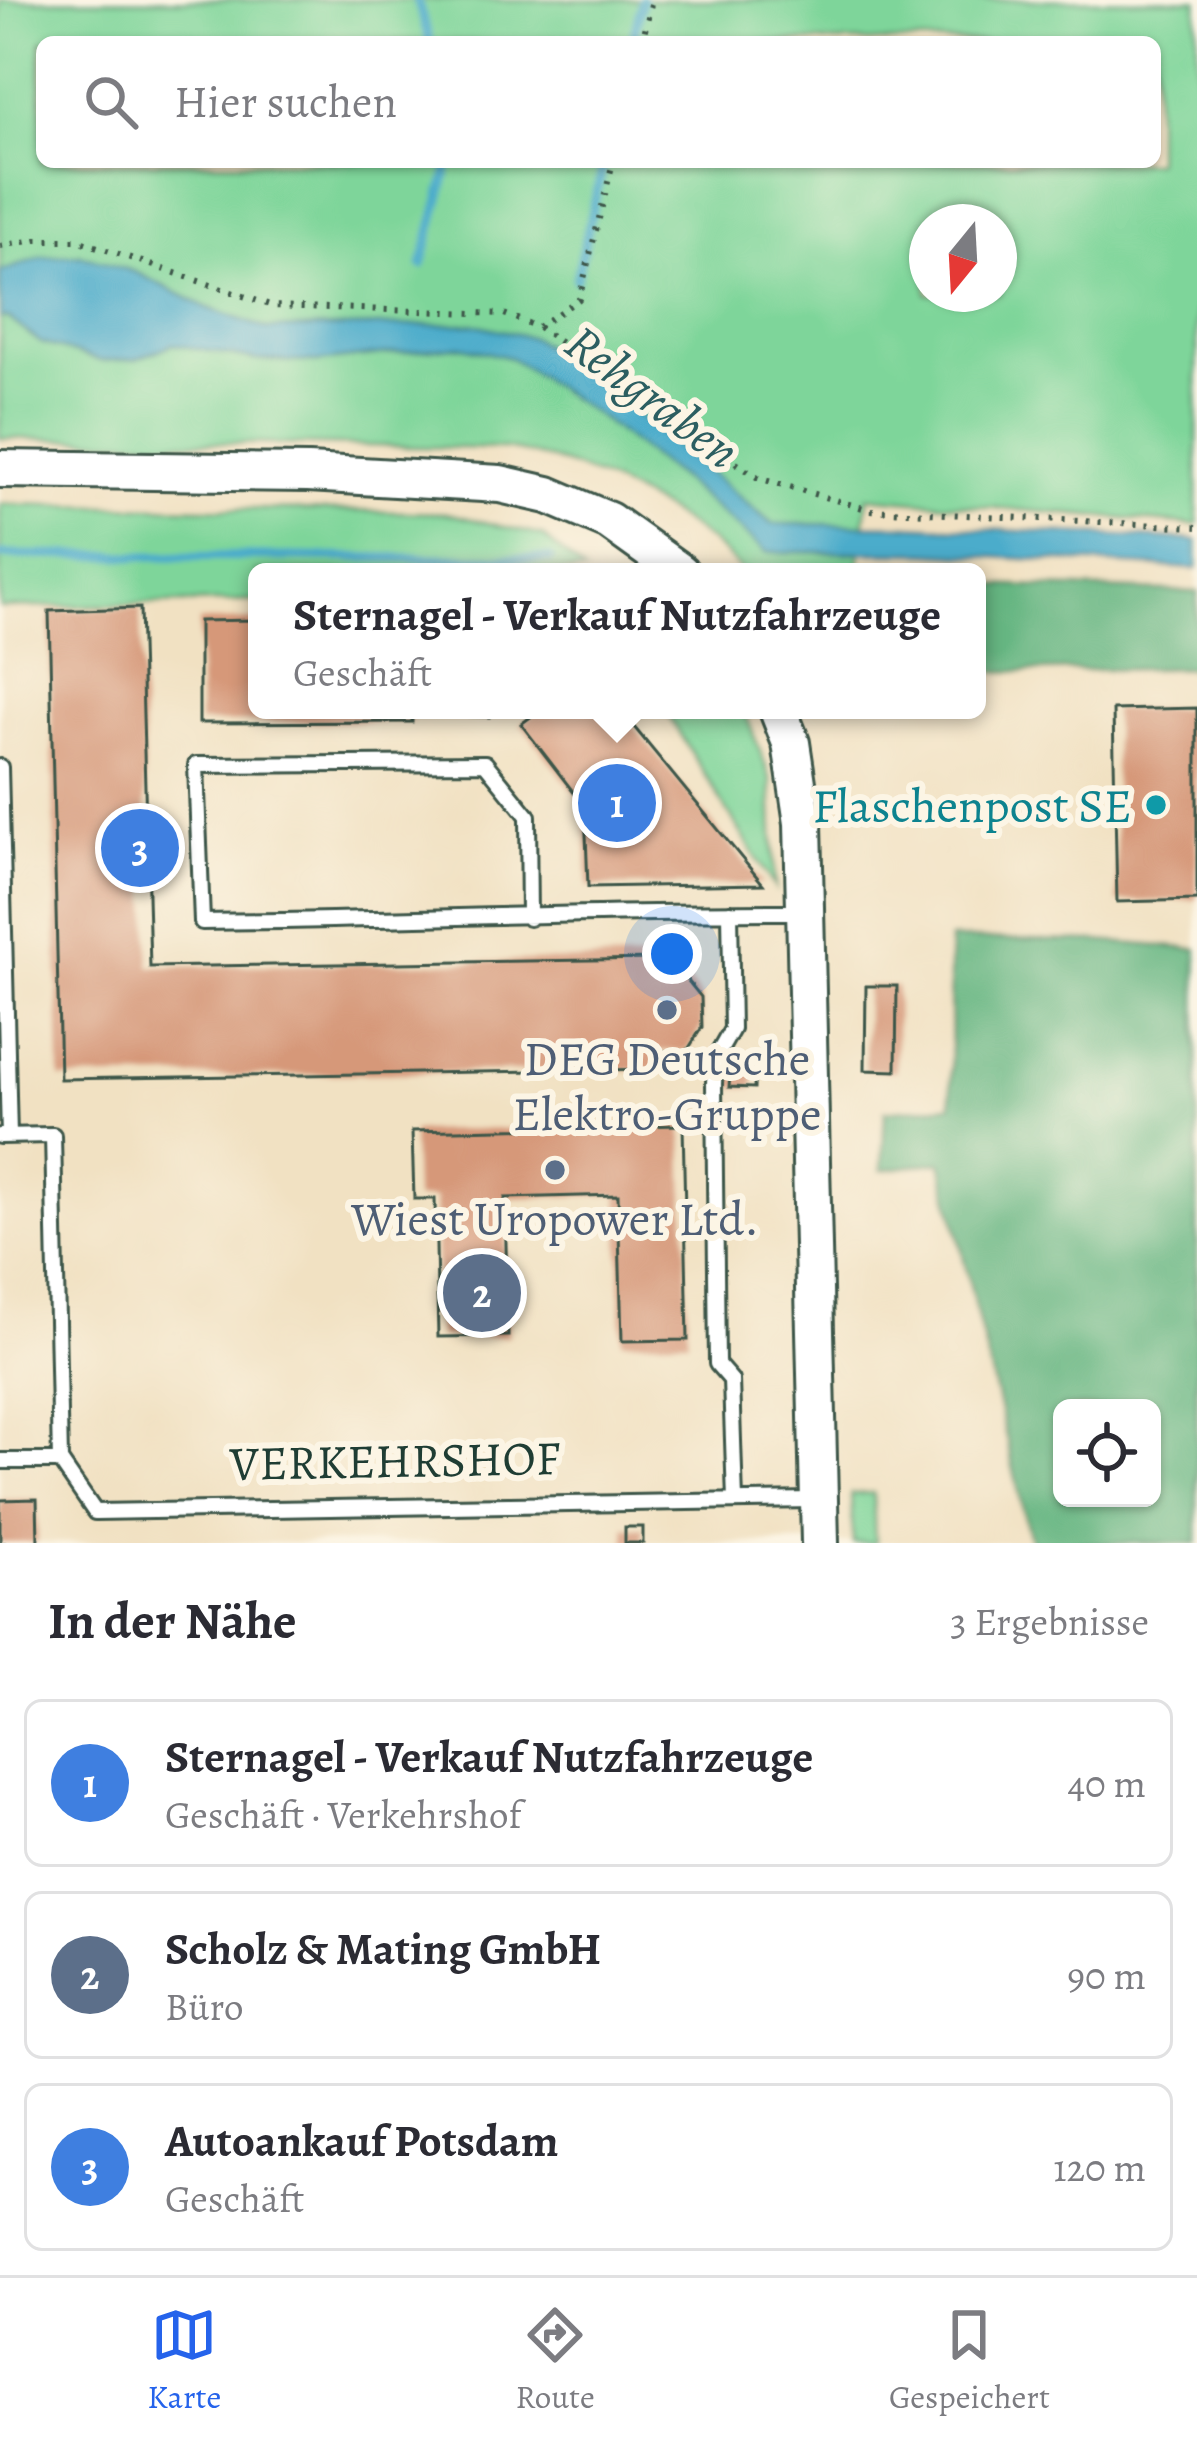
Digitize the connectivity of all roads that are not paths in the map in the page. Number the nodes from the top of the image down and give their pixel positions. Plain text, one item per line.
1 (0, 469) edge
2 (667, 563) edge
3 (782, 719) edge
4 (0, 767) edge
5 (730, 912) junction
6 (806, 912) junction
7 (529, 918) junction
8 (4, 1136) edge
9 (0, 1461) edge
10 (60, 1461) junction
11 (819, 1500) junction
12 (735, 1501) junction
13 (820, 1543) edge

1 - 2 main road
3 - 6 main road
4 - 8 lane
5 - 6 lane
5 - 7 lane
5 - 12 lane
6 - 11 main road
7 - 7 lane
8 - 10 lane
9 - 10 lane
10 - 12 lane, VERKEHRSHOF
11 - 12 lane, VERKEHRSHOF
11 - 13 main road

